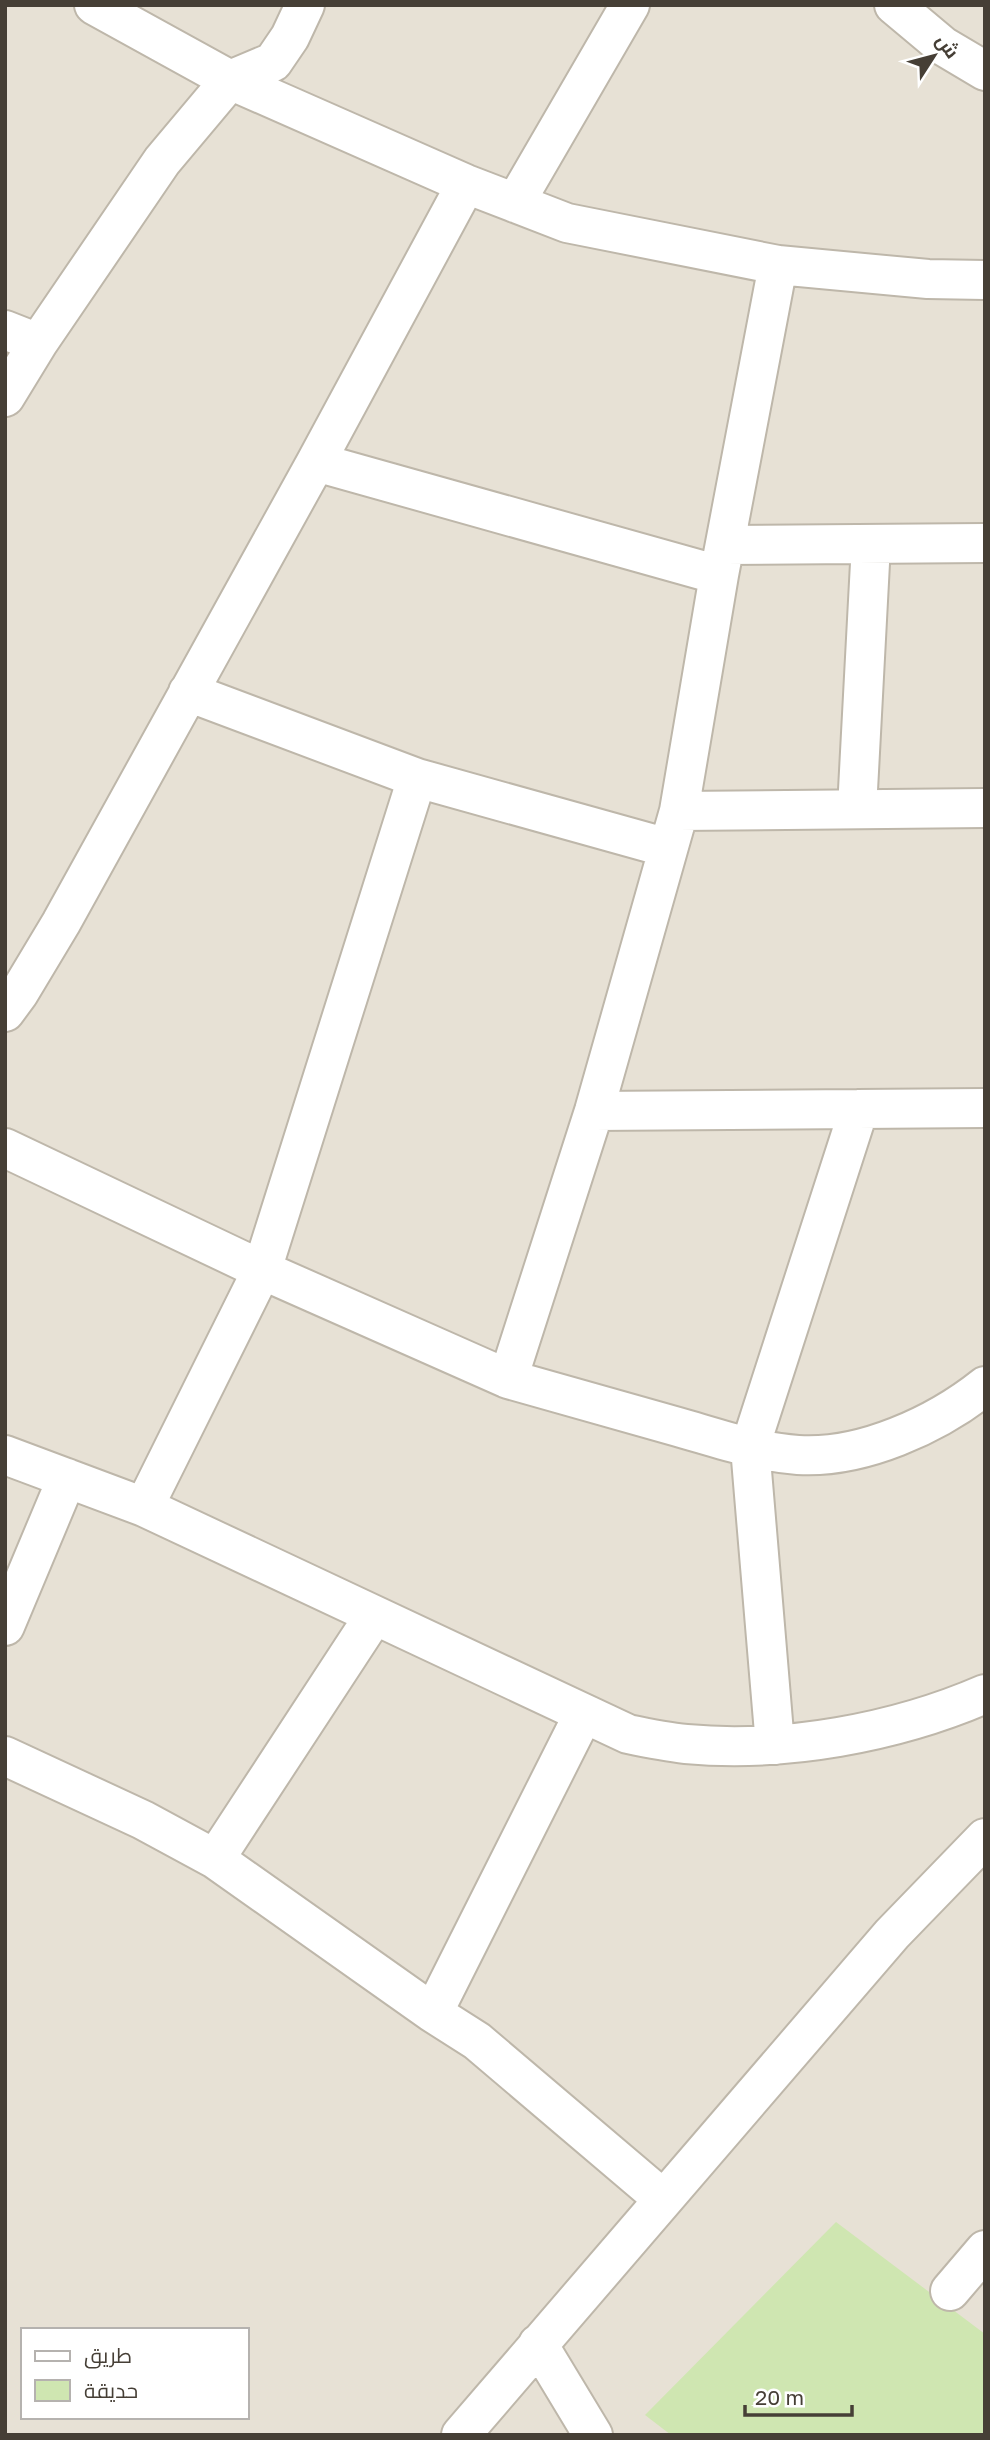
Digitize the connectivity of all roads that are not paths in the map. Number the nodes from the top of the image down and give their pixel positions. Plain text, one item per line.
1 (94, 5) edge
2 (305, 5) edge
3 (630, 5) edge
4 (894, 5) edge
5 (985, 71) edge
6 (230, 80) junction
7 (466, 184) junction
8 (515, 203) junction
9 (778, 265) junction
10 (985, 279) edge
11 (21, 337) edge
12 (5, 397) edge
13 (316, 462) junction
14 (985, 543) edge
15 (871, 544) junction
16 (722, 560) junction
17 (188, 692) junction
18 (417, 778) junction
19 (985, 808) edge
20 (857, 809) junction
21 (679, 811) junction
22 (668, 848) junction
23 (10, 996) edge
24 (985, 1108) edge
25 (859, 1109) junction
26 (594, 1111) junction
27 (5, 1148) edge
28 (262, 1270) junction
29 (508, 1379) junction
30 (985, 1385) edge
31 (750, 1447) junction
32 (5, 1455) edge
33 (67, 1478) junction
34 (144, 1507) junction
35 (374, 1616) junction
36 (5, 1626) edge
37 (985, 1694) edge
38 (583, 1715) junction
39 (775, 1745) junction
40 (5, 1756) edge
41 (985, 1838) edge
42 (215, 1859) junction
43 (433, 2013) junction
44 (663, 2199) junction
45 (985, 2250) edge
46 (950, 2291) dead end
47 (538, 2344) junction
48 (461, 2435) edge
49 (593, 2435) edge

1 - 6 street
2 - 6 street
3 - 8 street
4 - 5 street
6 - 7 street
6 - 11 street
7 - 8 street
7 - 13 street
8 - 9 street
9 - 10 street
9 - 16 street
11 - 12 street
13 - 16 street
13 - 17 street
14 - 15 street
15 - 16 street
15 - 20 street
16 - 21 street
17 - 18 street
17 - 23 street
18 - 22 street
18 - 28 street
19 - 20 street
20 - 21 street
21 - 22 street
22 - 26 street
24 - 25 street
25 - 26 street
25 - 31 street
26 - 29 street
27 - 28 street
28 - 29 street
28 - 34 street
29 - 31 street
30 - 31 street
31 - 39 street
32 - 33 street
33 - 34 street
33 - 36 street
34 - 35 street
35 - 38 street
35 - 42 street
37 - 39 street
38 - 39 street
38 - 43 street
40 - 42 street
41 - 44 street
42 - 43 street
43 - 44 street
44 - 47 street
45 - 46 street
47 - 48 street
47 - 49 street

